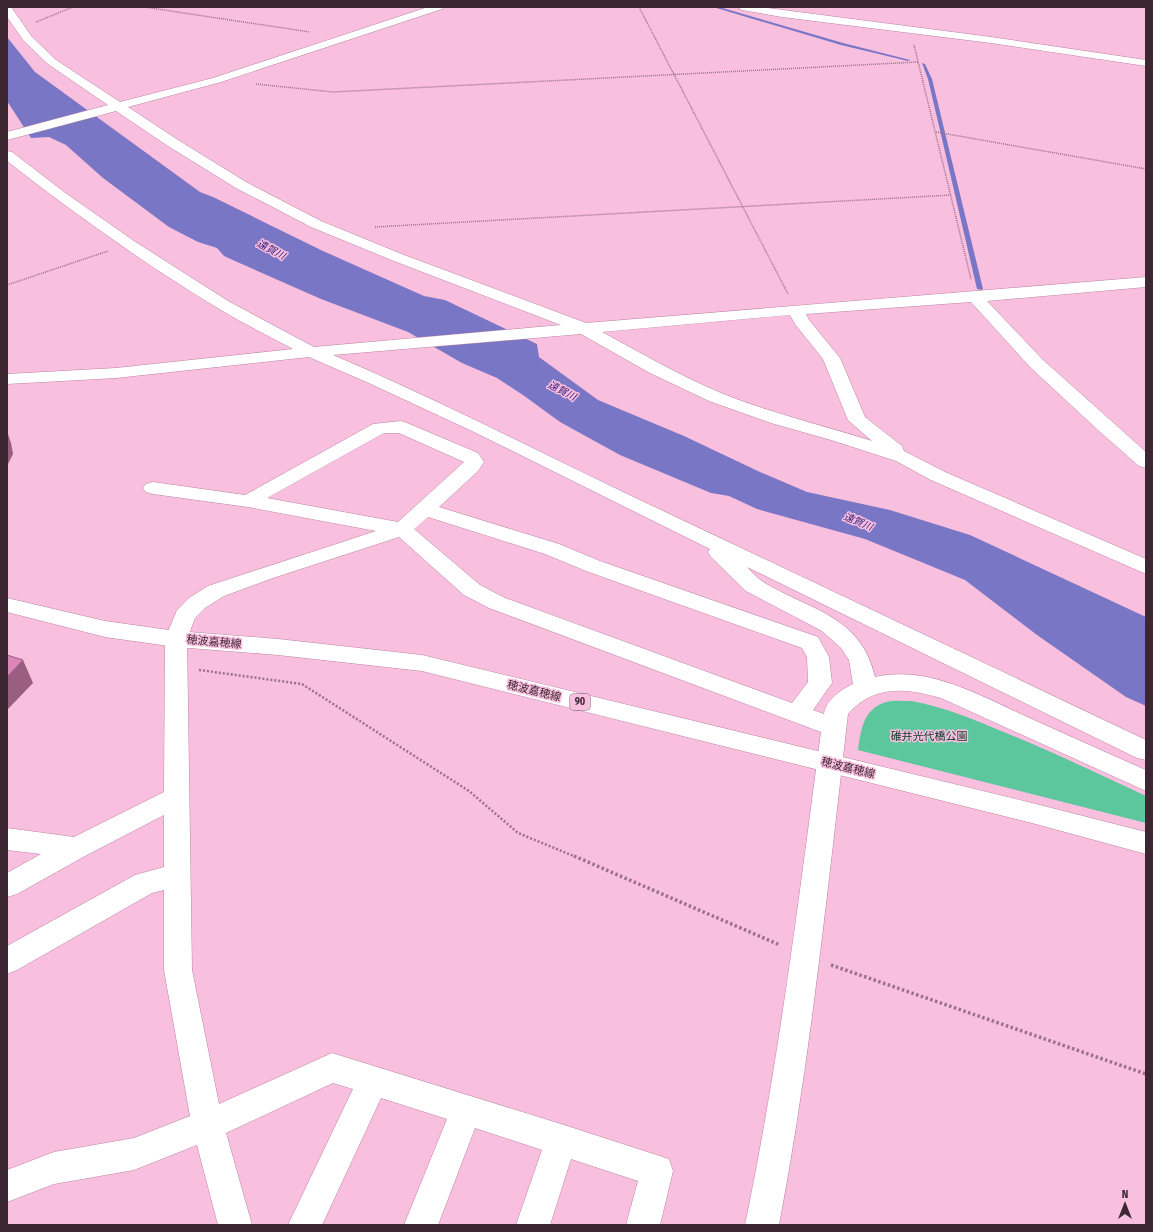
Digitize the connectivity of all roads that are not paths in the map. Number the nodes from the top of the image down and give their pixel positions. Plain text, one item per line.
1 (438, 7) edge
2 (742, 7) edge
3 (7, 9) edge
4 (1146, 63) edge
5 (117, 107) junction
6 (7, 136) edge
7 (7, 156) edge
8 (1146, 282) edge
9 (975, 297) junction
10 (796, 310) junction
11 (583, 328) junction
12 (311, 352) junction
13 (7, 379) edge
14 (904, 457) junction
15 (1146, 462) edge
16 (153, 488) dead end
17 (248, 501) junction
18 (424, 509) junction
19 (402, 529) junction
20 (702, 537) junction
21 (1146, 567) edge
22 (7, 605) edge
23 (176, 638) junction
24 (866, 688) junction
25 (797, 714) junction
26 (833, 728) junction
27 (1146, 752) edge
28 (828, 764) junction
29 (1146, 781) edge
30 (177, 797) junction
31 (7, 838) edge
32 (1146, 843) edge
33 (76, 848) junction
34 (177, 874) junction
35 (7, 886) edge
36 (7, 961) edge
37 (373, 1082) junction
38 (466, 1110) junction
39 (207, 1125) junction
40 (561, 1140) junction
41 (7, 1186) edge
42 (235, 1225) edge
43 (305, 1225) edge
44 (421, 1225) edge
45 (533, 1225) edge
46 (643, 1225) edge
47 (762, 1225) edge

1 - 5 street
2 - 4 street
3 - 5 street
5 - 6 street
5 - 11 street
7 - 12 street
8 - 9 street
9 - 10 street
9 - 15 street
10 - 11 street
10 - 14 street
11 - 12 street
11 - 14 street
12 - 13 street
12 - 20 street
14 - 21 street
16 - 17 street
17 - 18 street
17 - 19 street
18 - 19 street
18 - 25 street
19 - 23 street
19 - 25 street
20 - 24 street
20 - 27 street
22 - 23 street, 穂波嘉穂線 / 90
23 - 28 street, 穂波嘉穂線 / 90
23 - 30 street
24 - 26 street
24 - 29 street
25 - 26 street
26 - 28 street
28 - 32 street, 穂波嘉穂線 / 90
28 - 47 street
30 - 33 street
30 - 34 street
31 - 33 street
33 - 35 street
34 - 36 street
34 - 39 street
37 - 38 street
37 - 39 street
37 - 43 street
38 - 40 street
38 - 44 street
39 - 41 street
39 - 42 street
40 - 45 street
40 - 46 street

